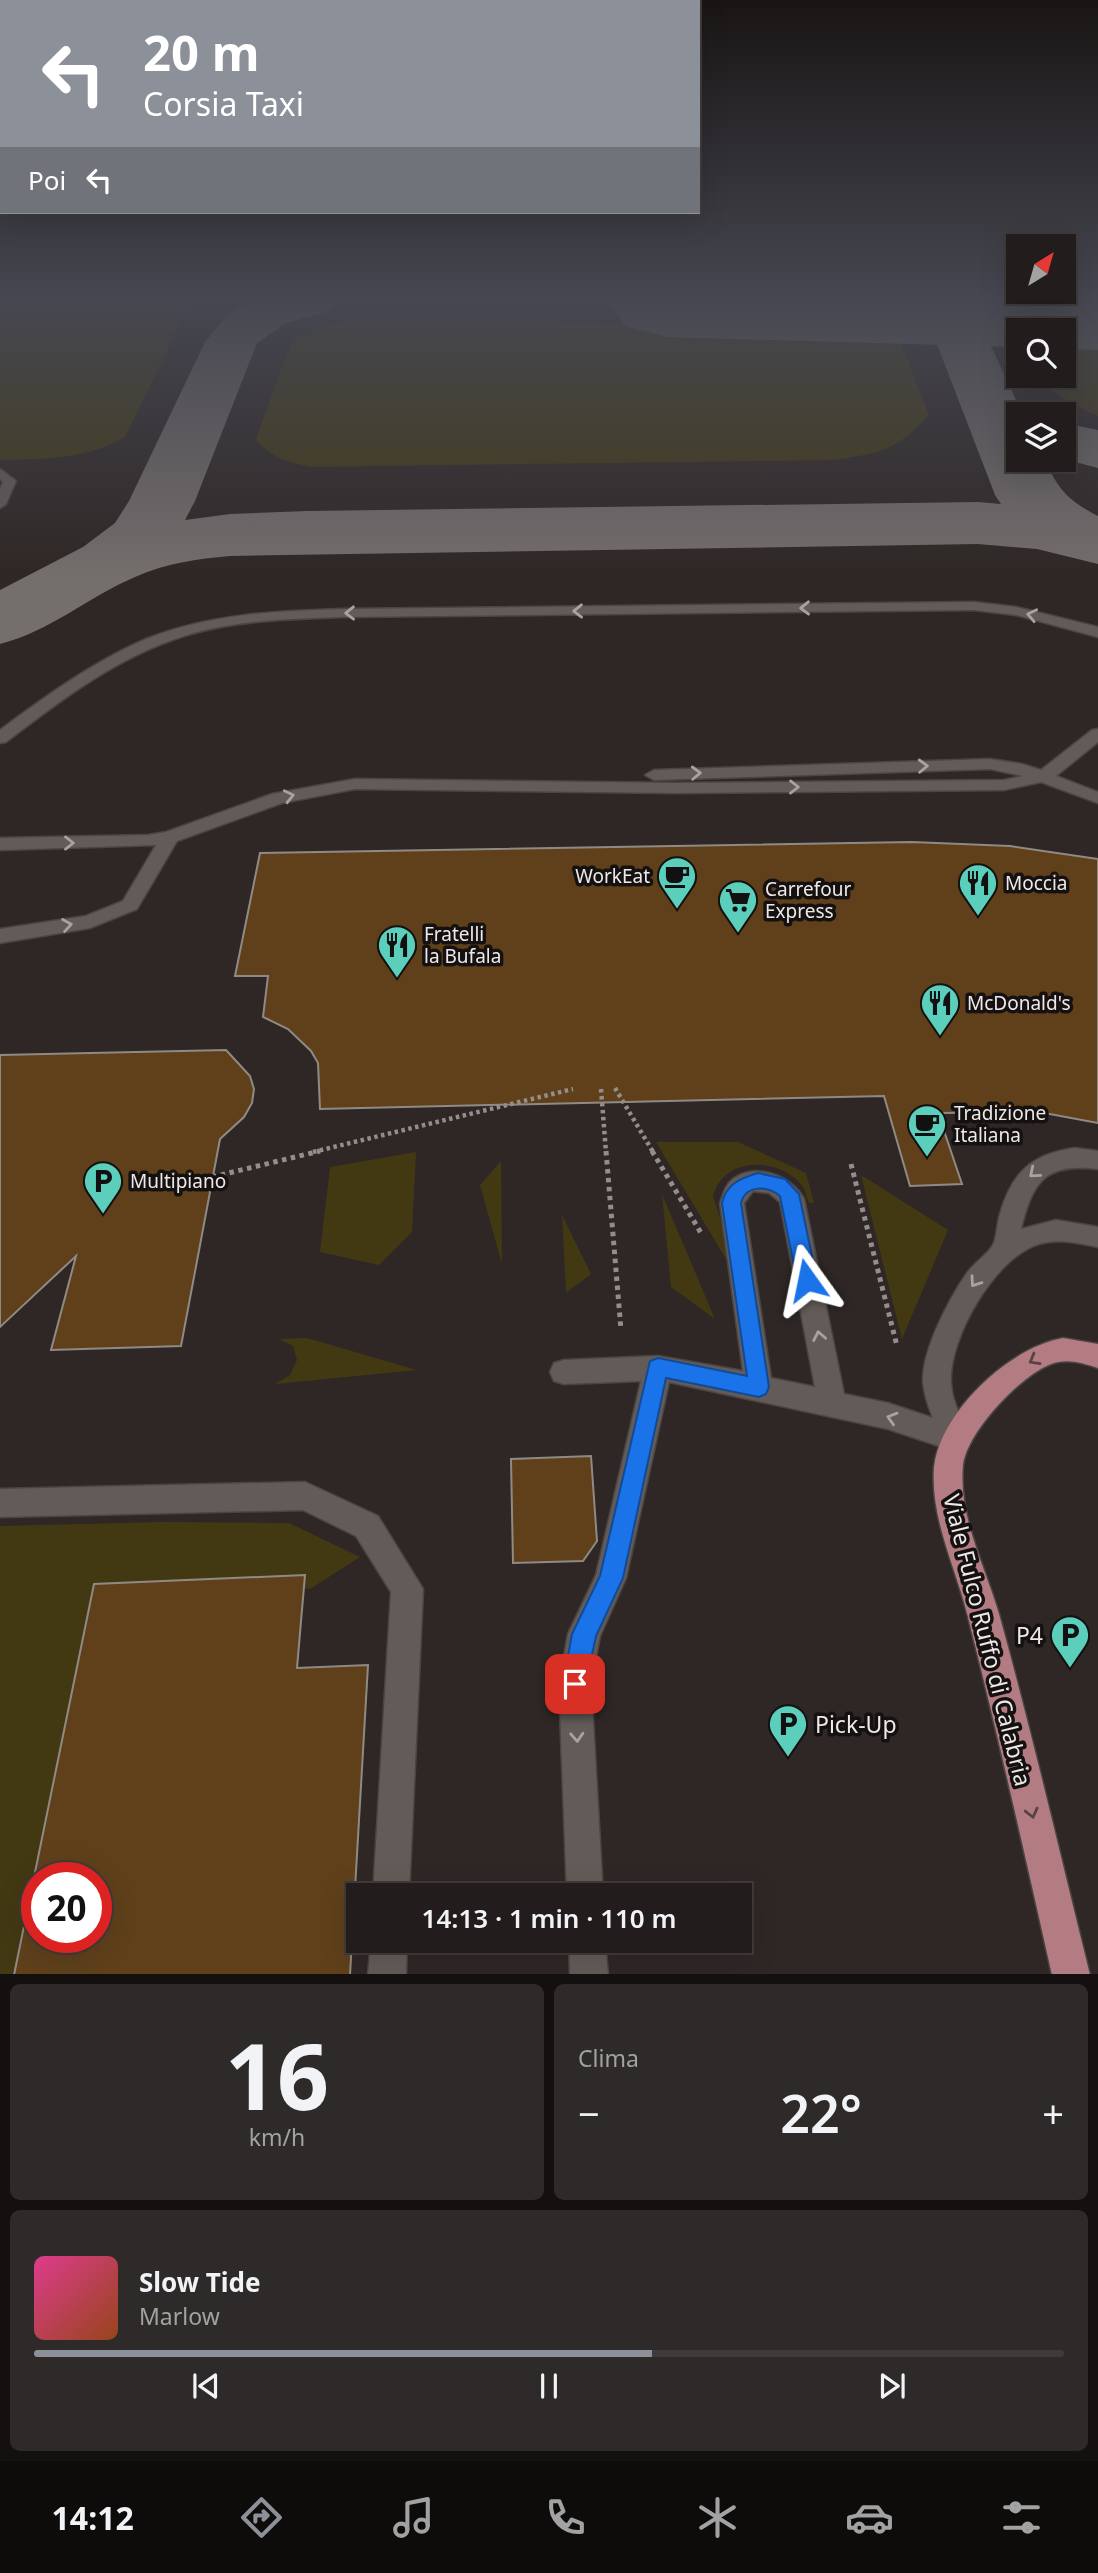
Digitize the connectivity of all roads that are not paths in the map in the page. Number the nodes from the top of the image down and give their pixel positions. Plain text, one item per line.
1 (0, 472) edge
2 (0, 504) edge
3 (1098, 632) edge
4 (1098, 734) edge
5 (0, 738) edge
6 (1045, 776) junction
7 (1098, 798) edge
8 (170, 837) junction
9 (0, 843) edge
10 (0, 936) edge
11 (1098, 1160) edge
12 (1098, 1237) edge
13 (1005, 1250) junction
14 (1098, 1356) edge
15 (658, 1368) junction
16 (564, 1372) dead end
17 (759, 1387) junction
18 (832, 1404) junction
19 (957, 1439) junction
20 (0, 1503) edge
21 (392, 1883) edge
22 (584, 1883) edge
23 (388, 1953) edge
24 (588, 1953) edge
25 (387, 1974) edge
26 (589, 1974) edge
27 (1072, 1974) edge

1 - 2 lane
3 -> 5 lane
4 - 6 lane
6 - 7 lane
8 -> 6 lane
9 -> 8 lane
10 -> 8 lane
11 -> 13 lane
12 - 13 lane
13 -> 19 lane
14 -> 19 main road, Viale Fulco Ruffo di Calabria
15 - 16 lane
15 - 17 lane
15 -> 22 lane
17 - 18 lane
18 -> 17 lane
19 -> 18 lane
19 -> 27 main road, Viale Fulco Ruffo di Calabria
20 - 21 lane
23 - 25 lane
24 - 26 lane

